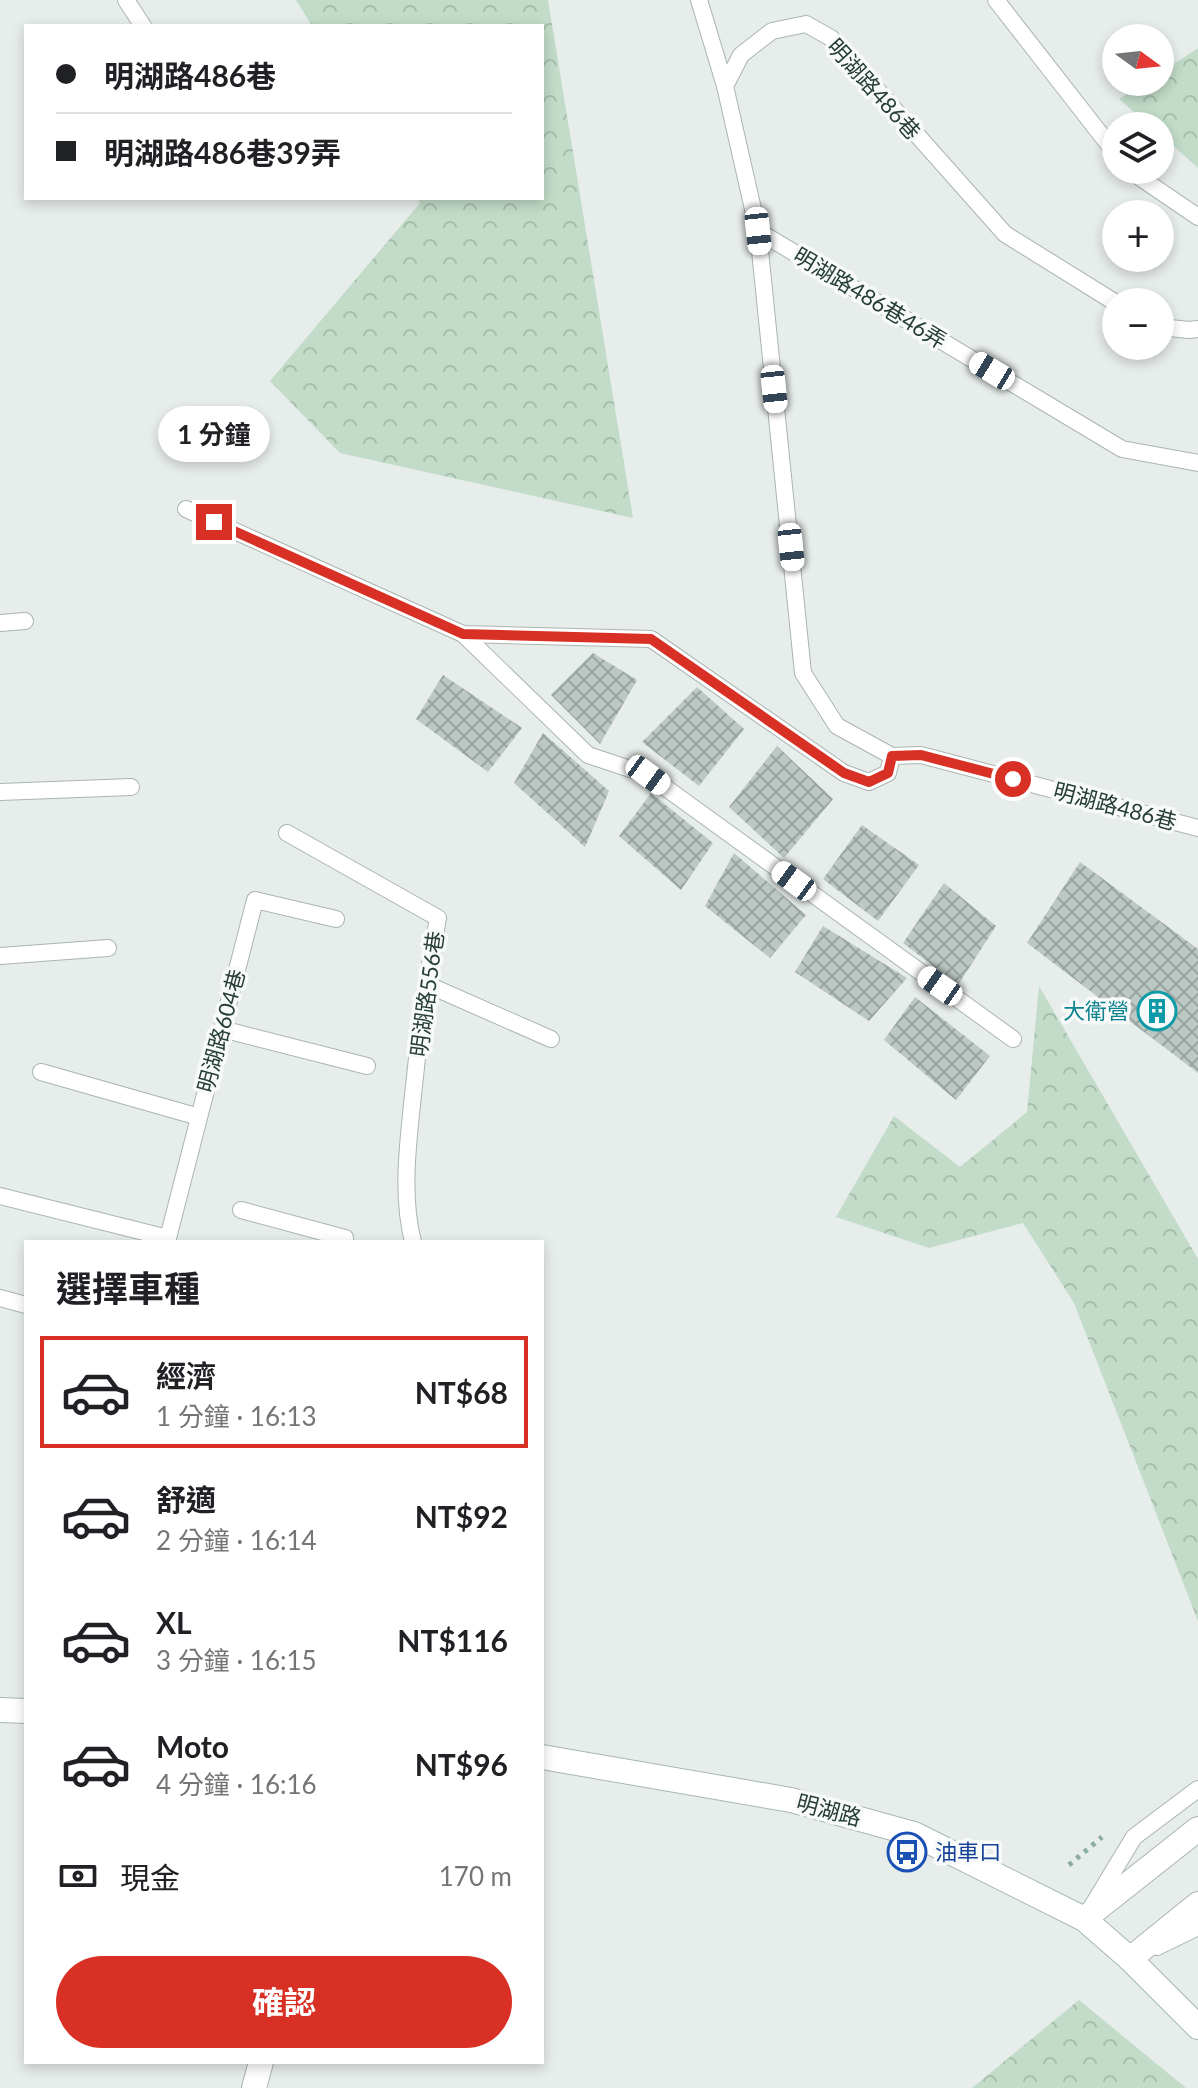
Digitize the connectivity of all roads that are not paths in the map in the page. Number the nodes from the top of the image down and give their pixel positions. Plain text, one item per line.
1 (126, 0) edge
2 (699, 0) edge
3 (996, 0) edge
4 (142, 24) edge
5 (725, 86) junction
6 (1102, 136) edge
7 (1150, 184) edge
8 (1198, 217) edge
9 (758, 231) junction
10 (1102, 294) edge
11 (1174, 328) edge
12 (1198, 329) edge
13 (1198, 463) edge
14 (186, 509) dead end
15 (25, 621) dead end
16 (0, 623) edge
17 (463, 634) junction
18 (892, 756) junction
19 (131, 787) dead end
20 (0, 792) edge
21 (1198, 828) edge
22 (287, 833) dead end
23 (336, 919) dead end
24 (108, 948) dead end
25 (0, 956) edge
26 (426, 984) junction
27 (222, 1029) junction
28 (551, 1039) dead end
29 (1013, 1039) dead end
30 (367, 1066) dead end
31 (41, 1072) dead end
32 (199, 1117) junction
33 (0, 1196) edge
34 (241, 1210) dead end
35 (167, 1240) edge
36 (345, 1240) edge
37 (413, 1240) edge
38 (0, 1298) edge
39 (24, 1304) edge
40 (0, 1710) edge
41 (24, 1711) edge
42 (544, 1757) edge
43 (1198, 1789) edge
44 (1198, 1829) edge
45 (1198, 1904) edge
46 (1084, 1919) junction
47 (1198, 1927) edge
48 (1130, 1959) junction
49 (1198, 2027) edge
50 (260, 2064) edge
51 (254, 2088) edge

1 - 4 lane
2 - 5 lane
3 - 6 lane
5 - 9 lane, 明湖路486巷
5 - 10 lane, 明湖路486巷
7 - 8 lane
9 - 13 lane, 明湖路486巷46弄
9 - 18 lane, 明湖路486巷
11 - 12 lane
14 - 17 lane
15 - 16 lane
17 - 18 lane
17 - 29 lane
18 - 21 lane, 明湖路486巷
19 - 20 lane
22 - 26 lane, 明湖路556巷
23 - 27 lane, 明湖路604巷
24 - 25 lane
26 - 28 lane
26 - 37 lane, 明湖路556巷
27 - 30 lane
27 - 32 lane, 明湖路604巷
31 - 32 lane
32 - 35 lane, 明湖路604巷
33 - 35 lane
34 - 36 lane
38 - 39 lane
40 - 41 main road
42 - 46 main road, 明湖路
43 - 46 lane
44 - 46 main road
45 - 48 main road
46 - 48 main road, 明湖路
47 - 48 lane
48 - 49 main road, 明湖路
50 - 51 main road

